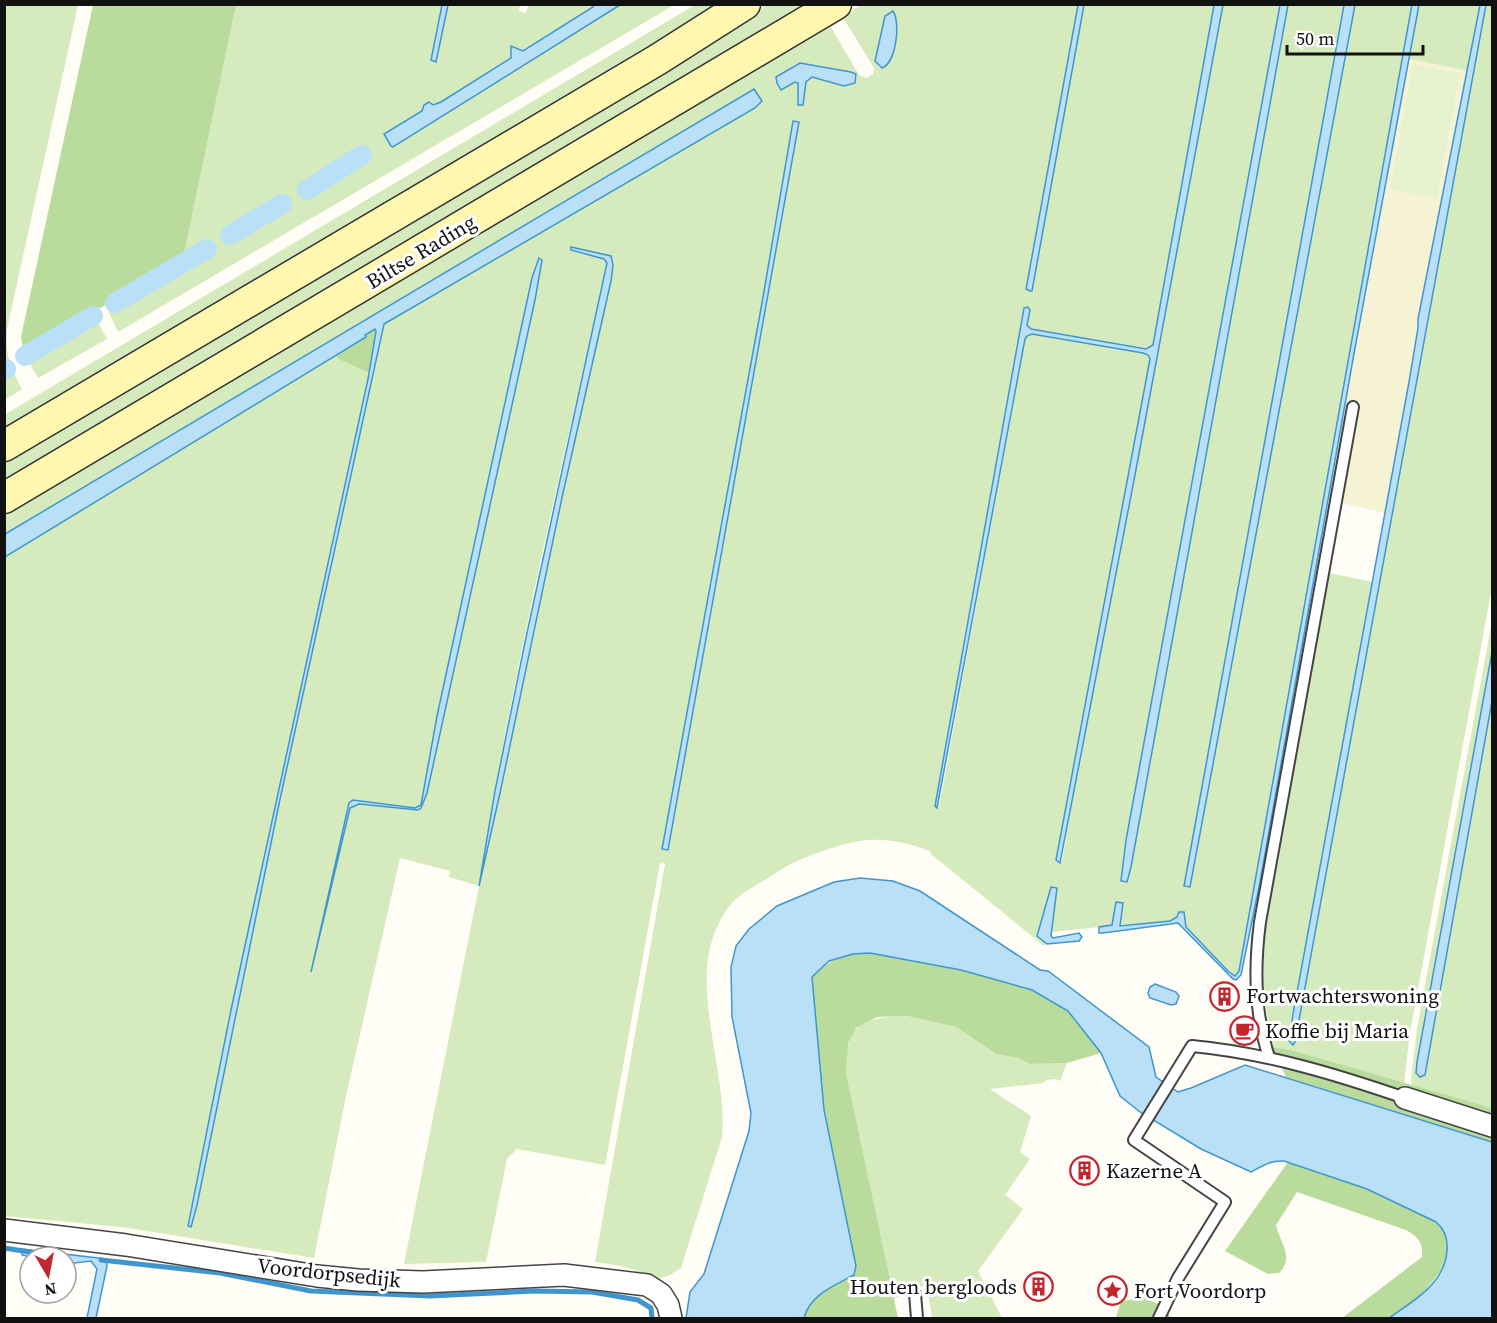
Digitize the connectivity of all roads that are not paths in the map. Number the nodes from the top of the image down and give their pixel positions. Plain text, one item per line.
1 (745, 4) edge
2 (836, 4) edge
3 (1353, 407) dead end
4 (4, 446) edge
5 (4, 498) edge
6 (1269, 1057) junction
7 (1405, 1098) joint
8 (1492, 1126) edge
9 (4, 1230) edge
10 (915, 1294) dead end
11 (671, 1318) edge
12 (917, 1318) edge
13 (1159, 1318) edge

1 - 4 main road
2 - 5 main road, Biltse Rading
3 - 6 lane
6 - 7 lane
6 - 13 lane
7 - 8 street
9 - 11 street, Voordorpsedijk
10 - 12 lane

